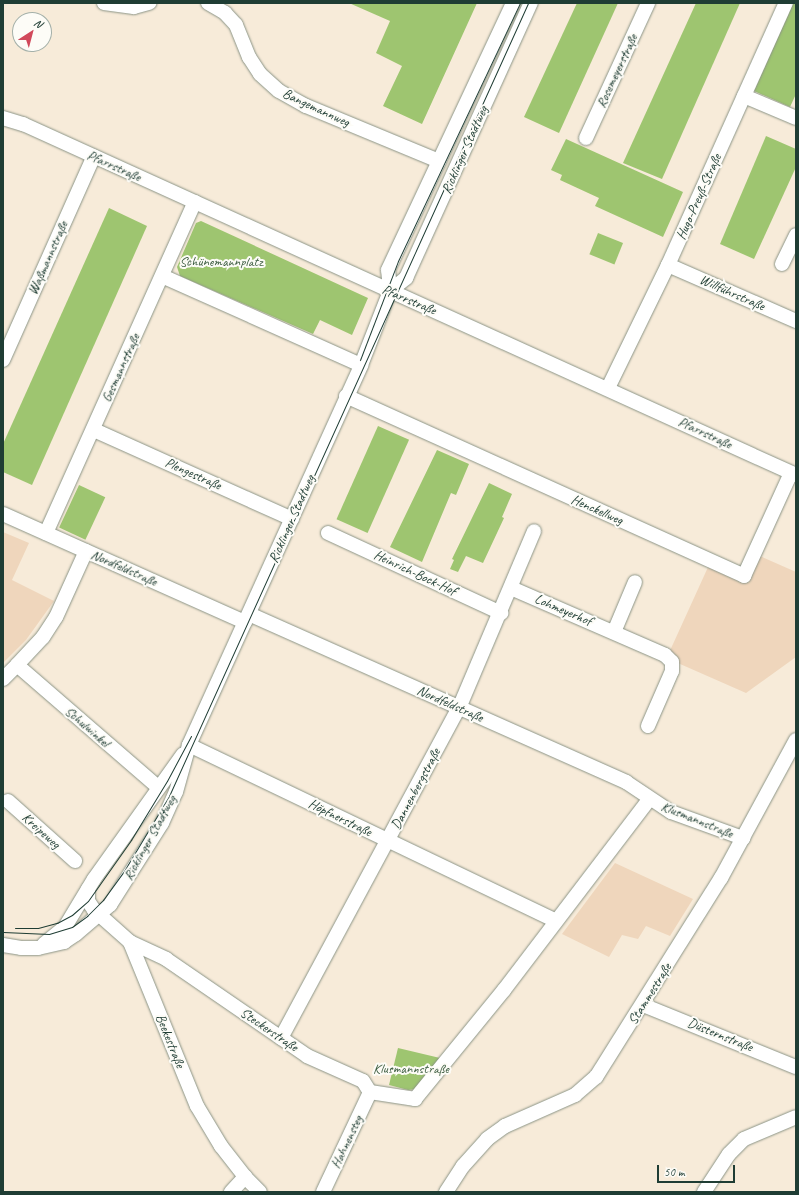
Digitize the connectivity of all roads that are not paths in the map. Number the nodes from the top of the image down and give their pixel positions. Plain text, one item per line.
1 (104, 3) edge
2 (149, 3) edge
3 (208, 3) edge
4 (513, 3) edge
5 (530, 3) edge
6 (648, 3) edge
7 (786, 3) edge
8 (744, 96) junction
9 (3, 110) edge
10 (3, 118) edge
11 (796, 118) edge
12 (23, 124) junction
13 (586, 138) dead end
14 (94, 156) junction
15 (438, 161) junction
16 (195, 202) junction
17 (796, 235) edge
18 (782, 264) dead end
19 (668, 265) junction
20 (162, 276) junction
21 (390, 292) junction
22 (796, 321) edge
23 (3, 360) edge
24 (360, 365) junction
25 (608, 388) junction
26 (346, 396) junction
27 (94, 430) junction
28 (794, 474) edge
29 (3, 514) edge
30 (292, 519) junction
31 (534, 531) dead end
32 (46, 533) junction
33 (328, 533) dead end
34 (86, 551) junction
35 (635, 582) dead end
36 (511, 588) junction
37 (501, 613) junction
38 (247, 618) junction
39 (614, 632) junction
40 (17, 665) junction
41 (3, 679) edge
42 (459, 708) junction
43 (648, 726) dead end
44 (796, 740) edge
45 (190, 745) junction
46 (158, 787) junction
47 (648, 800) junction
48 (5, 801) edge
49 (743, 838) junction
50 (388, 841) junction
51 (75, 861) dead end
52 (88, 889) junction
53 (99, 915) junction
54 (556, 921) junction
55 (67, 923) junction
56 (130, 942) junction
57 (3, 945) edge
58 (38, 948) junction
59 (643, 1004) junction
60 (281, 1038) junction
61 (796, 1067) edge
62 (370, 1092) junction
63 (796, 1117) edge
64 (245, 1178) junction
65 (231, 1192) edge
66 (260, 1192) edge
67 (323, 1192) edge
68 (446, 1192) edge
69 (704, 1192) edge

1 - 2 street
3 - 15 street, Bangemannweg
4 - 15 street, Ricklinger Stadtweg
5 - 21 street, Ricklinger Stadtweg
6 - 13 street, Rosemeyerstraße
7 - 8 street, Hugo-Preuß-Straße
8 - 11 street
8 - 19 street, Hugo-Preuß-Straße
9 - 12 street, Pfarrstraße
10 - 12 street, Pfarrstraße
12 - 14 street, Pfarrstraße
14 - 16 street, Pfarrstraße
14 - 23 street, Waßmannstraße
15 - 21 street, Ricklinger Stadtweg
16 - 20 street, Gesmannstraße
16 - 21 street, Pfarrstraße
17 - 18 street
19 - 22 street, Willführstraße
19 - 25 street, Hugo-Preuß-Straße
20 - 24 street
20 - 27 street, Gesmannstraße
21 - 24 street, Ricklinger Stadtweg
21 - 25 street, Pfarrstraße
24 - 26 street, Ricklinger Stadtweg
25 - 28 street, Pfarrstraße
26 - 28 street, Henckellweg
26 - 30 street, Ricklinger Stadtweg
27 - 30 street, Plengestraße
27 - 32 street, Gesmannstraße
29 - 32 street, Nordfeldstraße
30 - 38 street, Ricklinger Stadtweg
31 - 36 street, Dannenbergstraße
32 - 34 street, Nordfeldstraße
33 - 37 street, Heinrich-Bock-Hof
34 - 38 street, Nordfeldstraße
34 - 40 street
35 - 39 street
36 - 37 street, Dannenbergstraße
36 - 39 street, Lohmeyerhof
37 - 42 street, Dannenbergstraße
38 - 42 street, Nordfeldstraße
38 - 45 street, Ricklinger Stadtweg
39 - 43 street, Lohmeyerhof
40 - 41 street
40 - 46 street, Schulwinkel
42 - 47 street, Nordfeldstraße
42 - 50 street, Dannenbergstraße
44 - 49 street, Stammestraße
45 - 46 street, Ricklinger Stadtweg
45 - 50 street, Höpfnerstraße
45 - 53 street, Ricklinger Stadtweg
46 - 52 street, Ricklinger Stadtweg
47 - 49 street, Klusmannstraße
47 - 54 street, Klusmannstraße
48 - 51 street, Kreipeweg
49 - 59 street, Stammestraße
50 - 54 street, Höpfnerstraße
50 - 60 street, Dannenbergstraße
52 - 53 street, Beekestraße
52 - 55 street, Ricklinger Stadtweg
53 - 55 street
53 - 56 street, Beekestraße
53 - 58 street, Ricklinger Stadtweg
54 - 62 street, Klusmannstraße
55 - 58 street, Ricklinger Stadtweg
56 - 60 street, Steckerstraße
56 - 64 street, Beekestraße
57 - 58 street, Ricklinger Stadtweg
59 - 61 street, Düsternstraße
59 - 68 street, Stammestraße
60 - 62 street, Steckerstraße
62 - 67 street, Hahnensteg
63 - 69 street
64 - 65 street
64 - 66 street, Beekestraße

